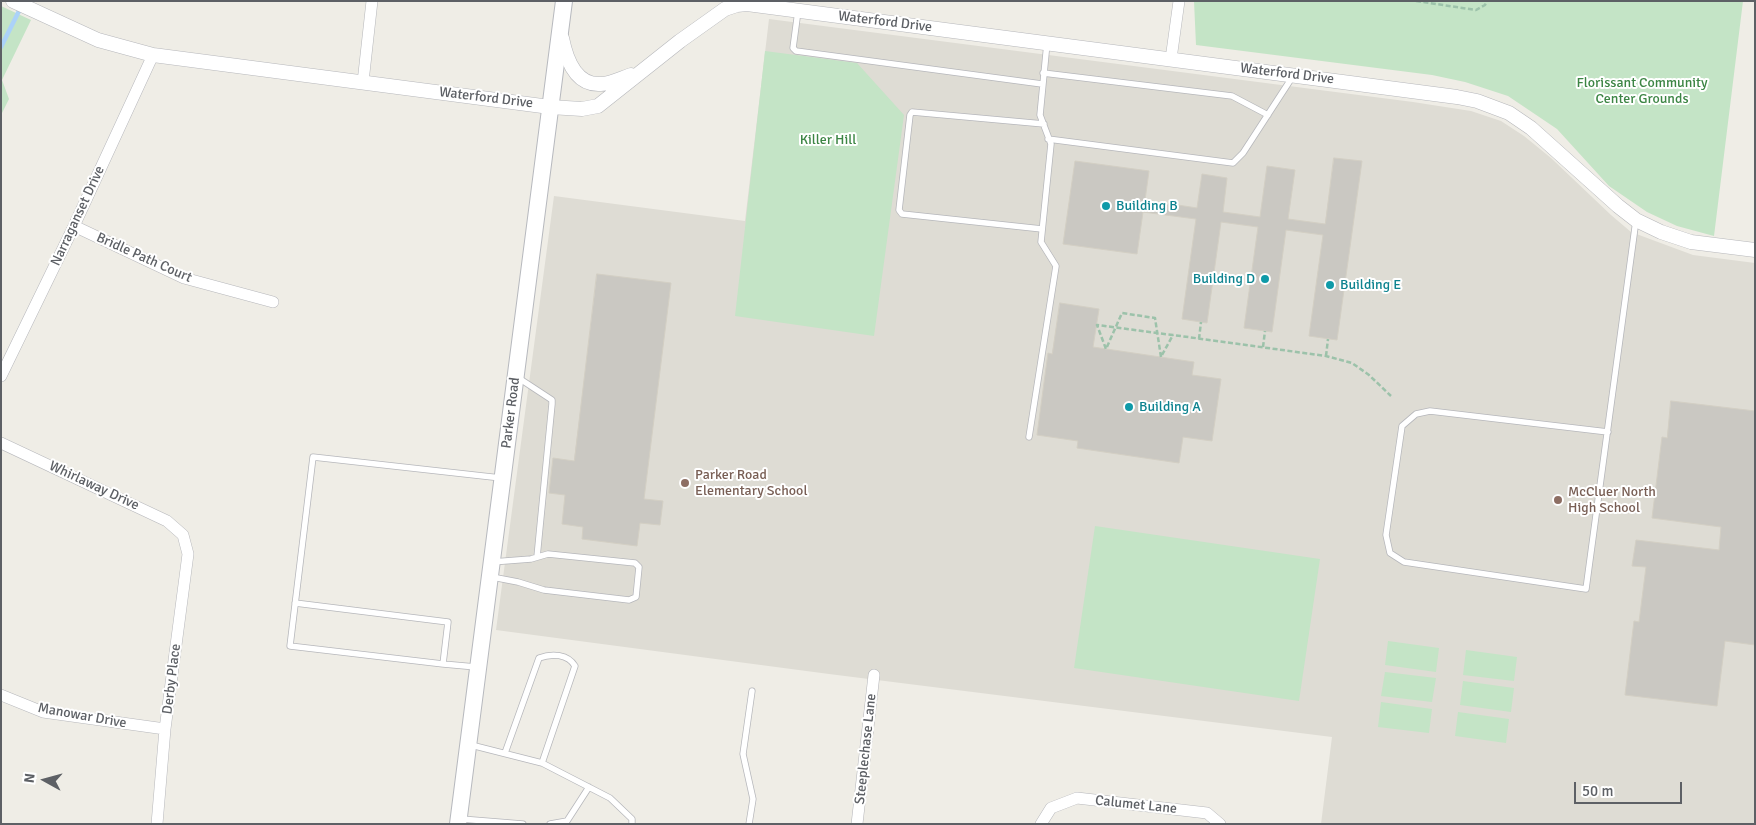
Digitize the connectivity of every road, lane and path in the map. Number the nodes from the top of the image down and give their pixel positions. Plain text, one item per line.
1 (13, 1) edge
2 (372, 1) edge
3 (564, 1) edge
4 (1179, 1) edge
5 (1416, 1) edge
6 (1487, 1) edge
7 (805, 10) junction
8 (560, 28) junction
9 (1047, 43) junction
10 (153, 55) junction
11 (1171, 59) junction
12 (639, 73) junction
13 (1043, 73) junction
14 (1294, 75) junction
15 (363, 82) junction
16 (1042, 84) junction
17 (550, 107) junction
18 (1268, 115) junction
19 (1044, 124) junction
20 (1048, 139) junction
21 (1636, 220) junction
22 (74, 226) junction
23 (1042, 229) junction
24 (1755, 250) edge
25 (273, 302) dead end
26 (1201, 322) dead end
27 (1115, 327) junction
28 (1265, 331) dead end
29 (1158, 333) junction
30 (1173, 335) junction
31 (1199, 338) junction
32 (1328, 339) dead end
33 (1262, 347) junction
34 (1326, 356) junction
35 (1, 376) edge
36 (516, 376) junction
37 (1391, 396) dead end
38 (1608, 432) junction
39 (1029, 437) dead end
40 (1, 443) edge
41 (503, 479) junction
42 (183, 535) joint
43 (537, 558) junction
44 (491, 569) junction
45 (295, 603) junction
46 (443, 664) junction
47 (478, 668) junction
48 (874, 675) dead end
49 (752, 691) dead end
50 (1, 695) edge
51 (165, 729) junction
52 (469, 745) junction
53 (506, 753) junction
54 (542, 763) junction
55 (589, 787) junction
56 (459, 821) edge
57 (157, 824) edge
58 (524, 824) edge
59 (550, 824) edge
60 (632, 824) edge
61 (750, 824) edge
62 (857, 824) edge
63 (1041, 824) edge
64 (1220, 824) edge

1 - 10 street, Waterford Drive
2 - 15 street
3 - 8 main road, Parker Road
4 - 11 street
5 - 6 path
7 - 9 street, Waterford Drive
7 - 12 street, Waterford Drive
7 - 16 lane
8 - 12 street
8 - 17 main road, Parker Road
9 - 11 street, Waterford Drive
9 - 13 lane
10 - 15 street, Waterford Drive
10 - 22 street, Narraganset Drive
11 - 14 street, Waterford Drive
12 - 17 street, Waterford Drive
13 - 16 lane
13 - 18 lane
14 - 18 lane
14 - 21 street, Waterford Drive
15 - 17 street, Waterford Drive
16 - 19 lane
17 - 36 main road, Parker Road
18 - 20 lane
19 - 20 lane
19 - 23 lane
20 - 23 lane
21 - 24 street, Waterford Drive
21 - 38 lane
22 - 25 street, Bridle Path Court
22 - 35 street, Narraganset Drive
23 - 39 lane
26 - 31 path
27 - 27 path
27 - 29 path
27 - 29 path
28 - 33 path
29 - 30 path
29 - 30 path
30 - 31 path
31 - 33 path
32 - 34 path
33 - 34 path
34 - 37 path
36 - 41 main road, Parker Road
36 - 43 lane
38 - 38 lane
40 - 42 street, Whirlaway Drive
41 - 44 main road, Parker Road
41 - 45 lane
42 - 51 street, Derby Place
43 - 44 lane
43 - 44 lane
44 - 47 main road, Parker Road
45 - 46 lane
45 - 46 lane
46 - 47 lane
47 - 52 main road, Parker Road
48 - 62 street, Steeplechase Lane
49 - 61 lane
50 - 51 street, Manowar Drive
51 - 57 street, Derby Place
52 - 53 lane
52 - 56 main road, Parker Road
53 - 54 lane
53 - 54 lane
54 - 55 lane
55 - 59 lane
55 - 60 lane
56 - 58 lane
63 - 64 street, Calumet Lane

